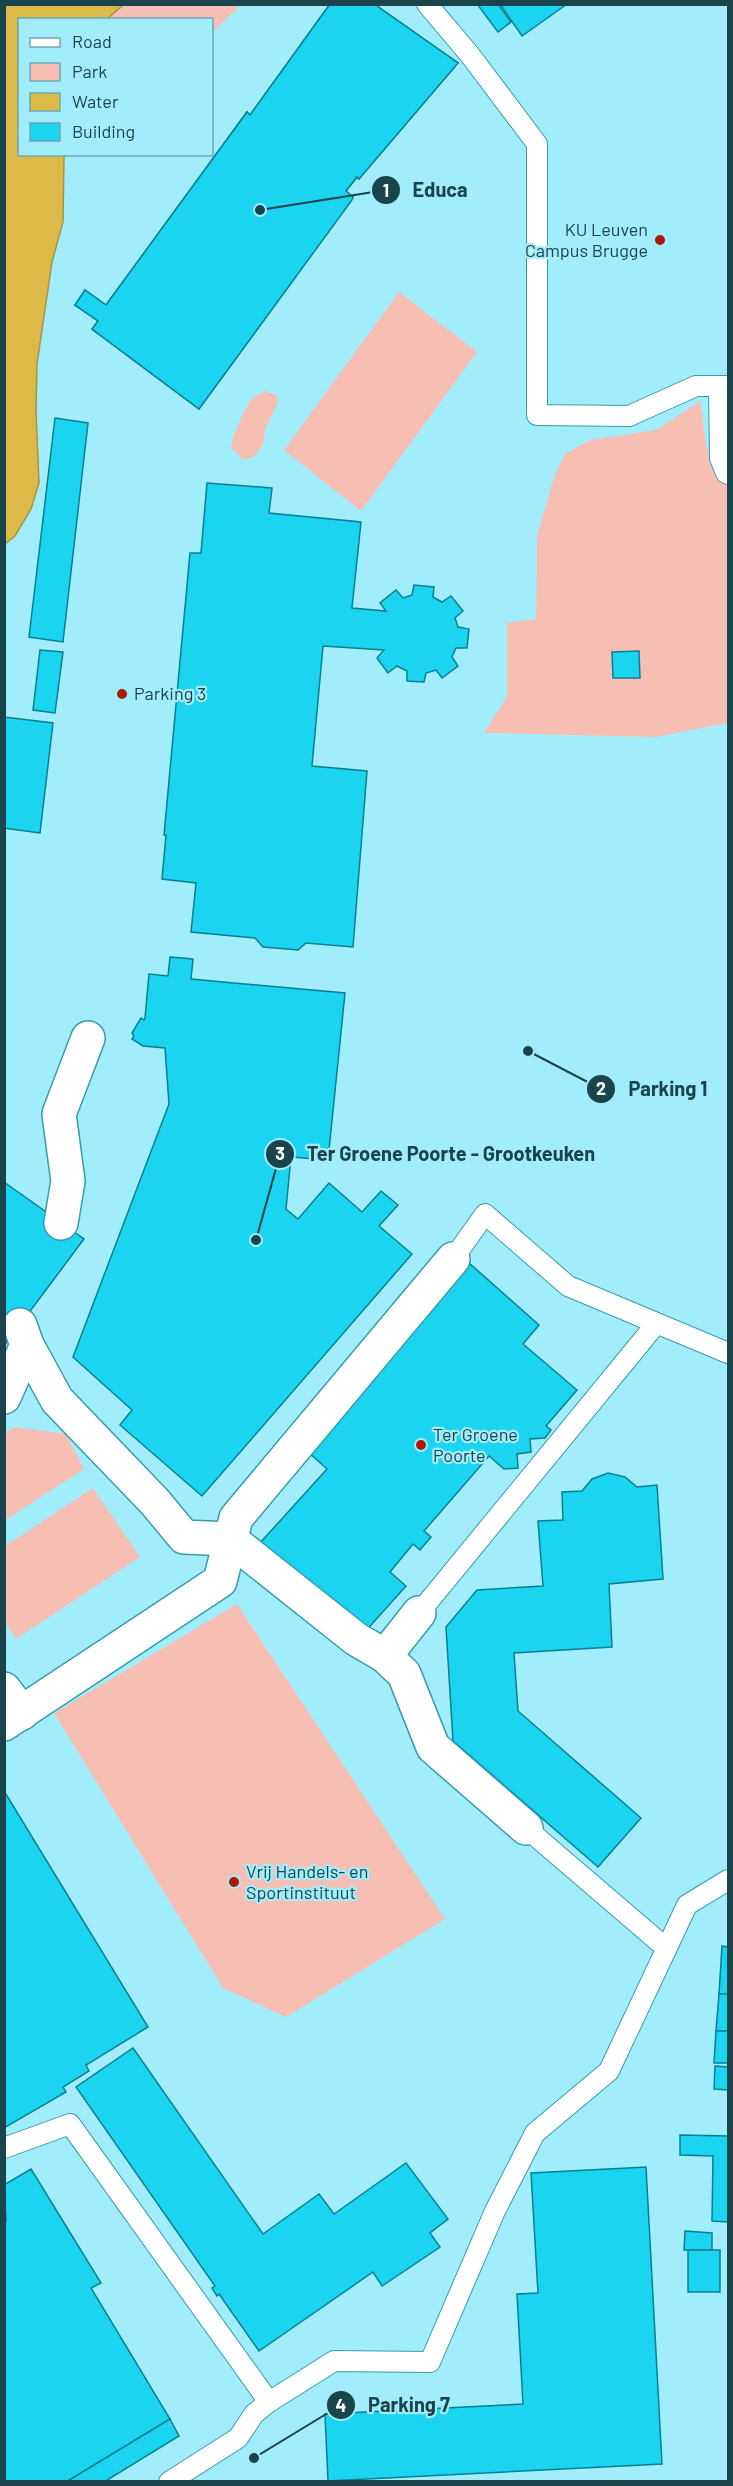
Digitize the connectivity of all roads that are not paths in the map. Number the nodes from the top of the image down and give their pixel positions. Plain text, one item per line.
1 (428, 4) edge
2 (724, 386) edge
3 (729, 474) edge
4 (88, 1038) dead end
5 (61, 1223) dead end
6 (453, 1259) joint
7 (656, 1324) junction
8 (729, 1353) edge
9 (4, 1397) edge
10 (230, 1539) junction
11 (419, 1612) joint
12 (385, 1656) junction
13 (10, 1708) edge
14 (526, 1828) joint
15 (729, 1880) edge
16 (666, 1948) junction
17 (4, 2148) edge
18 (269, 2402) junction
19 (169, 2481) edge

1 - 2 lane
2 - 3 lane
4 - 5 street
6 - 7 lane
6 - 10 street
7 - 8 lane
7 - 11 lane
9 - 10 street
10 - 12 street
10 - 13 street
11 - 12 street
12 - 14 street
14 - 16 lane
15 - 16 lane
16 - 18 lane
17 - 18 lane
18 - 19 lane

